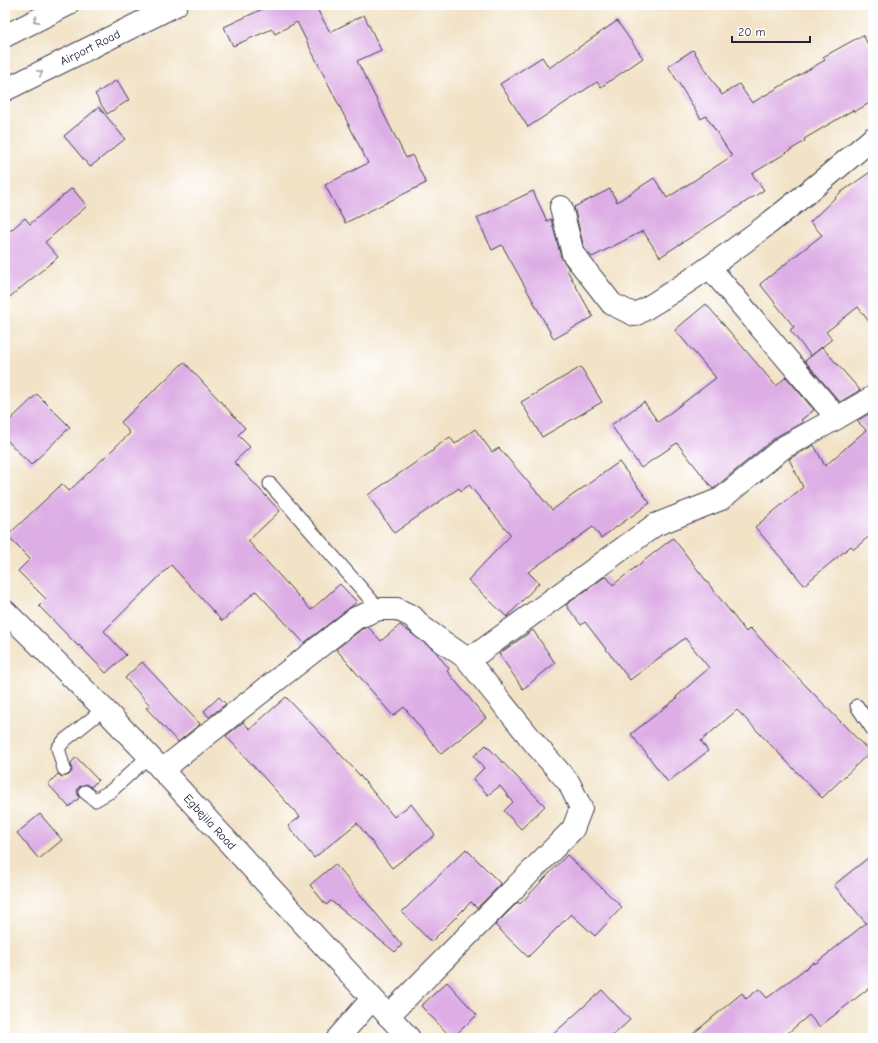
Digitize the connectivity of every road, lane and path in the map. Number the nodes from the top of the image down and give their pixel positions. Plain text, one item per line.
1 (67, 5) edge
2 (176, 5) edge
3 (5, 36) edge
4 (5, 90) edge
5 (873, 138) edge
6 (561, 207) dead end
7 (710, 268) junction
8 (873, 397) edge
9 (837, 418) junction
10 (270, 484) dead end
11 (379, 609) junction
12 (6, 613) edge
13 (466, 658) junction
14 (856, 706) dead end
15 (104, 709) junction
16 (873, 730) edge
17 (156, 763) junction
18 (64, 769) dead end
19 (85, 792) dead end
20 (372, 999) junction
21 (388, 1016) junction
22 (338, 1038) edge
23 (409, 1038) edge

1 -> 3 main road
4 -> 2 main road, Airport Road
5 - 7 main road
6 - 7 main road
7 - 9 main road
8 - 9 main road
9 - 13 main road
10 - 11 lane
11 - 13 main road
11 - 17 main road
12 - 15 main road, Egbejila Road
13 - 21 main road
14 - 16 lane
15 - 17 main road, Egbejila Road
15 - 18 lane
17 - 19 lane
17 - 20 main road, Egbejila Road
20 - 21 main road, Egbejila Road
20 - 22 main road
21 - 23 main road, Egbejila Road

